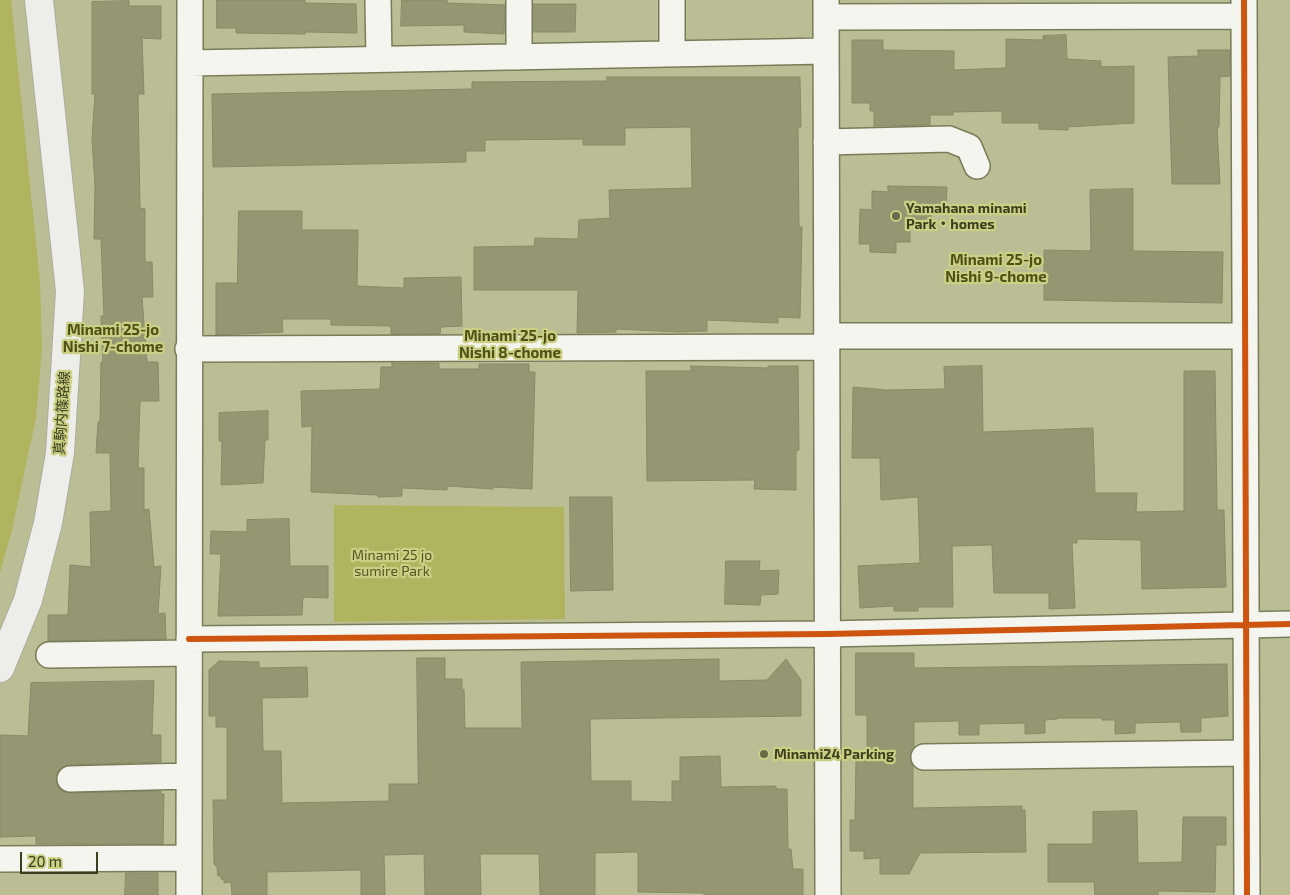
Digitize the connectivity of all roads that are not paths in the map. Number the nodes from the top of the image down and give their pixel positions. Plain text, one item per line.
1 (39, 0) edge
2 (190, 0) edge
3 (378, 0) edge
4 (519, 0) edge
5 (672, 0) edge
6 (826, 8) edge
7 (1244, 8) edge
8 (826, 51) junction
9 (672, 54) junction
10 (519, 57) junction
11 (379, 59) junction
12 (190, 63) junction
13 (826, 142) junction
14 (977, 166) dead end
15 (1244, 336) junction
16 (827, 341) junction
17 (188, 349) junction
18 (1246, 624) junction
19 (1290, 624) edge
20 (827, 634) junction
21 (188, 646) junction
22 (49, 655) dead end
23 (0, 668) edge
24 (1245, 753) junction
25 (924, 756) dead end
26 (189, 776) junction
27 (70, 779) dead end
28 (0, 858) edge
29 (188, 858) junction
30 (189, 895) edge
31 (828, 895) edge
32 (1246, 895) edge

1 - 23 main road, 真駒内篠路線
2 - 12 street
3 - 11 street
4 - 10 street
5 - 9 street
6 - 7 street
6 - 8 street
7 - 15 street
8 - 9 street
8 - 13 street
9 - 10 street
10 - 11 street
11 - 12 street
12 - 17 street
13 - 14 street
13 - 16 street
15 - 16 street
15 - 18 street
16 - 17 street
16 - 20 street
17 - 21 street
18 - 19 street
18 - 20 street
18 - 24 street
20 - 21 street
20 - 31 street
21 - 22 street
21 - 26 street
24 - 25 street
24 - 32 street
26 - 27 street
26 - 29 street
28 - 29 street
29 - 30 street

